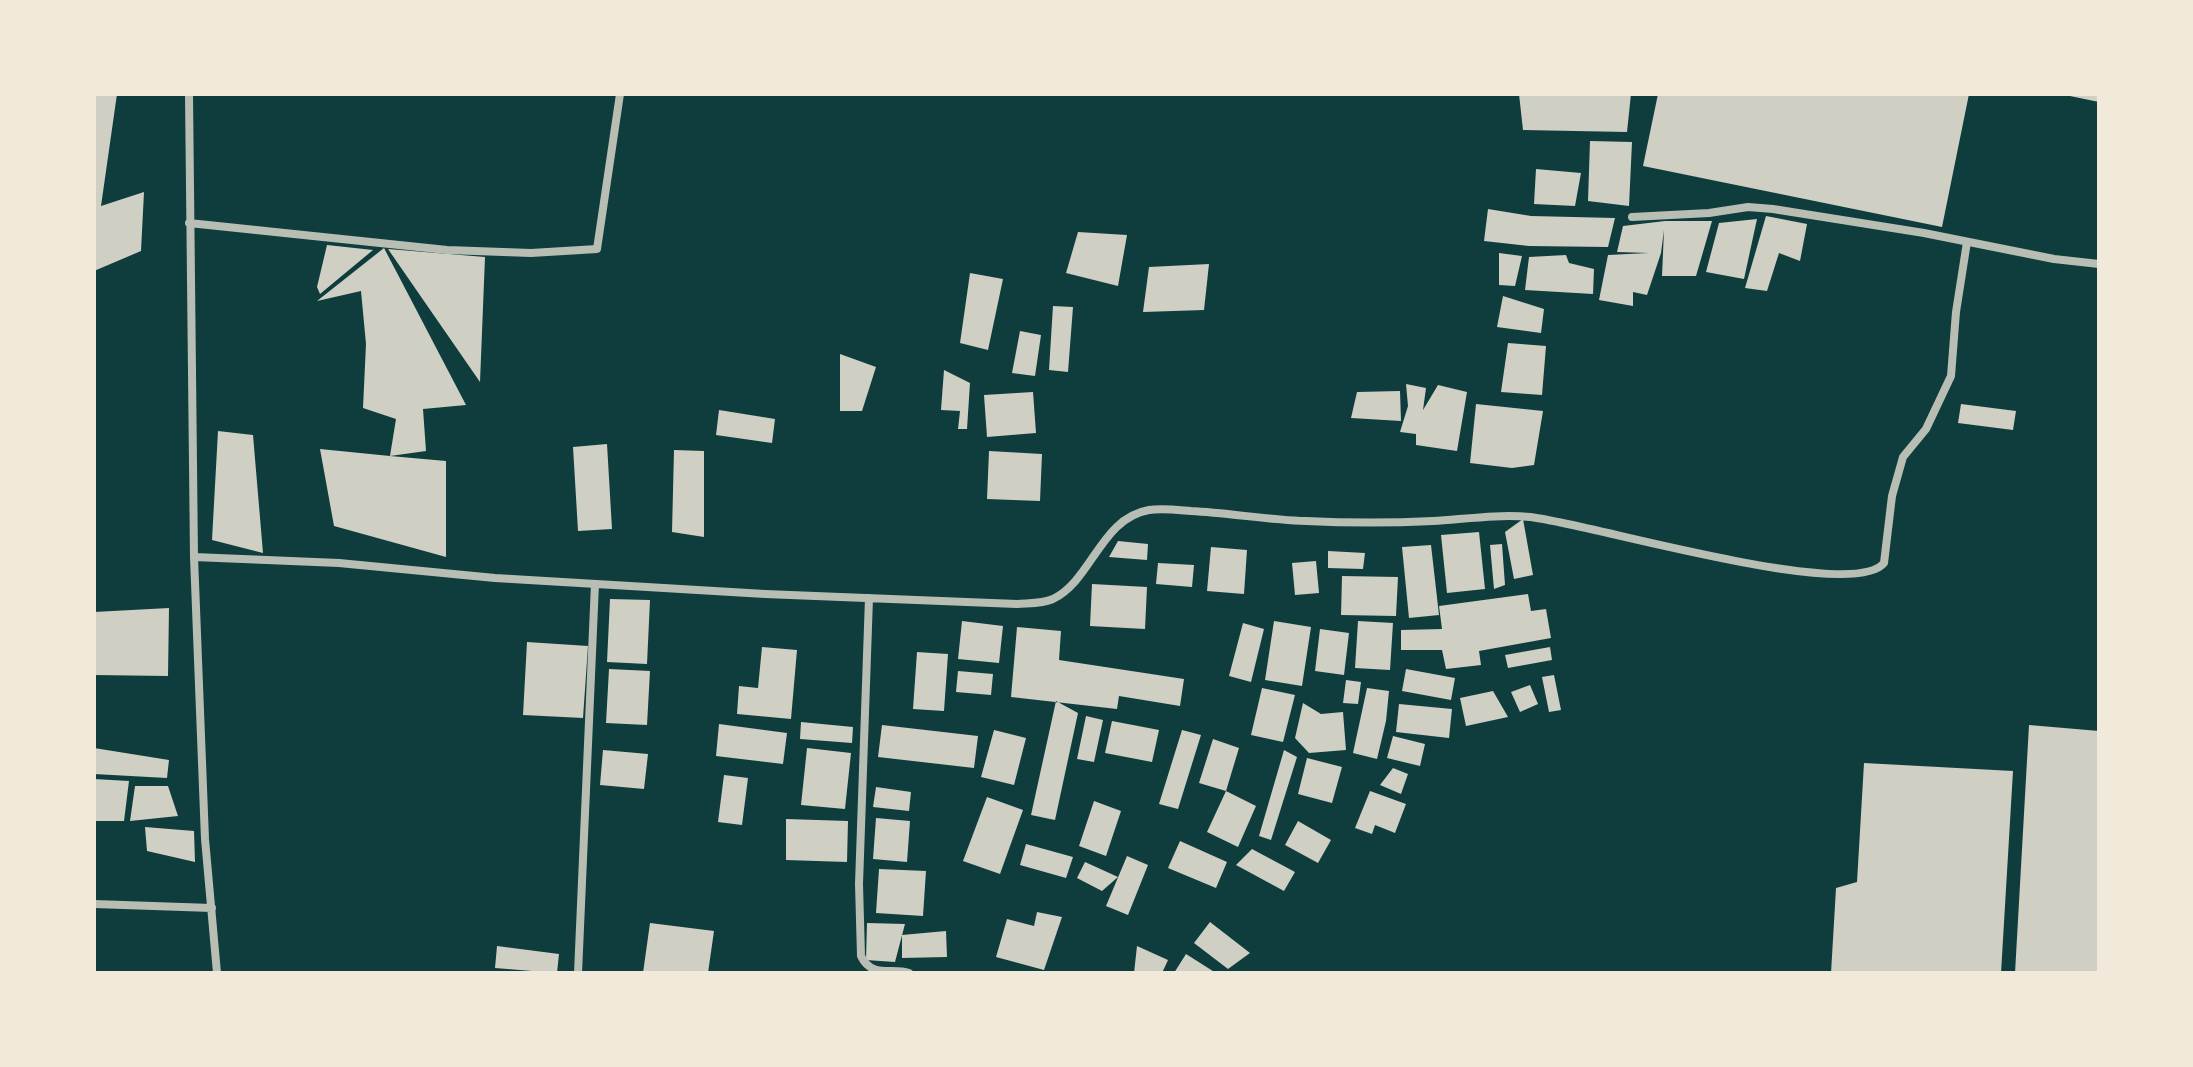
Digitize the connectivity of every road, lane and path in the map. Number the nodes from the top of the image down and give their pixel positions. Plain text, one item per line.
1 (189, 94) edge
2 (620, 94) edge
3 (1632, 217) dead end
4 (189, 223) junction
5 (1967, 242) junction
6 (2099, 264) edge
7 (194, 557) junction
8 (595, 584) junction
9 (869, 598) junction
10 (94, 904) edge
11 (212, 908) junction
12 (217, 973) edge
13 (578, 973) edge
14 (909, 973) edge

1 - 4 street
2 - 4 street
3 - 5 street
4 - 7 street
5 - 6 street
5 - 9 street
7 - 8 street
7 - 11 street
8 - 9 street
8 - 13 street
9 - 14 street
10 - 11 street
11 - 12 street

